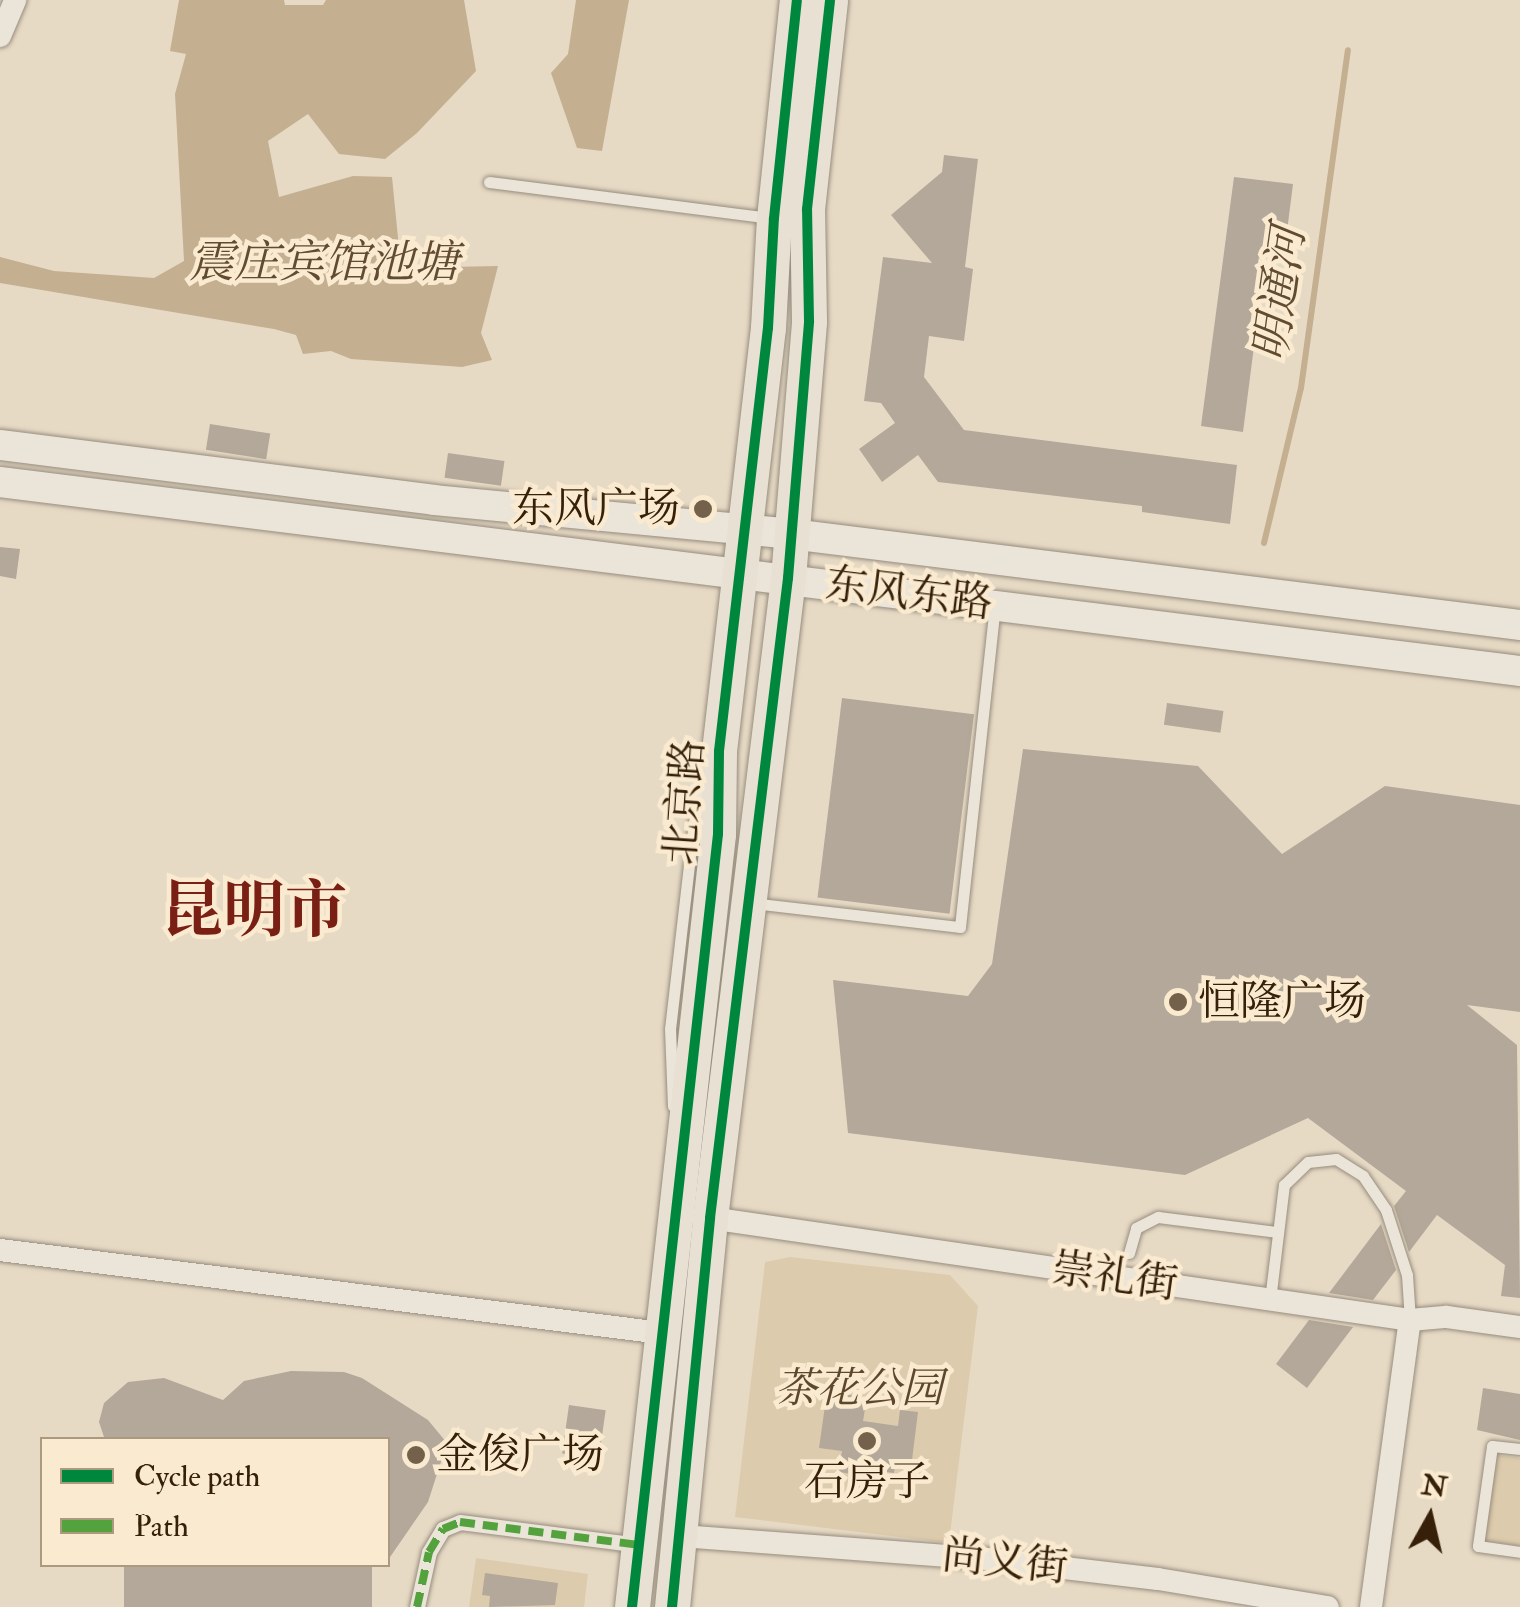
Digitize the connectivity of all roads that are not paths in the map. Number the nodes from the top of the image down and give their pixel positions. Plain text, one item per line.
1 (14, 0) edge
2 (797, 0) edge
3 (830, 0) edge
4 (0, 36) edge
5 (489, 182) dead end
6 (774, 218) junction
7 (0, 445) edge
8 (0, 482) edge
9 (746, 530) junction
10 (791, 534) junction
11 (741, 574) junction
12 (788, 578) junction
13 (995, 605) junction
14 (1520, 625) edge
15 (1520, 670) edge
16 (748, 903) junction
17 (710, 1218) junction
18 (1276, 1232) junction
19 (0, 1250) edge
20 (1129, 1253) dead end
21 (1270, 1300) junction
22 (1410, 1320) junction
23 (1520, 1327) edge
24 (662, 1333) junction
25 (1520, 1449) edge
26 (680, 1536) junction
27 (638, 1545) junction
28 (1520, 1552) edge
29 (417, 1607) edge
30 (632, 1607) edge
31 (672, 1607) edge
32 (1328, 1607) edge
33 (1371, 1607) edge

1 - 4 street
2 - 6 main road, 北京路
3 - 10 main road, 北京路
5 - 6 lane
6 - 9 main road, 北京路
7 - 9 main road, 东风东路
8 - 11 main road, 东风东路
9 - 10 main road, 东风东路
9 - 11 main road, 北京路
10 - 12 main road, 北京路
10 - 14 main road, 东风东路
11 - 12 main road, 东风东路
11 - 24 main road, 北京路
12 - 13 main road, 东风东路
12 - 16 main road, 北京路
13 - 15 main road, 东风东路
13 - 16 lane
16 - 17 main road, 北京路
17 - 21 street, 崇礼街
17 - 26 main road, 北京路
18 - 20 lane
18 - 21 lane
18 - 22 lane
19 - 24 street
21 - 22 street, 崇礼街
22 - 23 street, 崇礼街
22 - 33 street
24 - 27 main road, 北京路
25 - 28 lane
26 - 31 main road, 北京路
26 - 32 street, 尚义街
27 - 29 street
27 - 30 main road, 北京路

